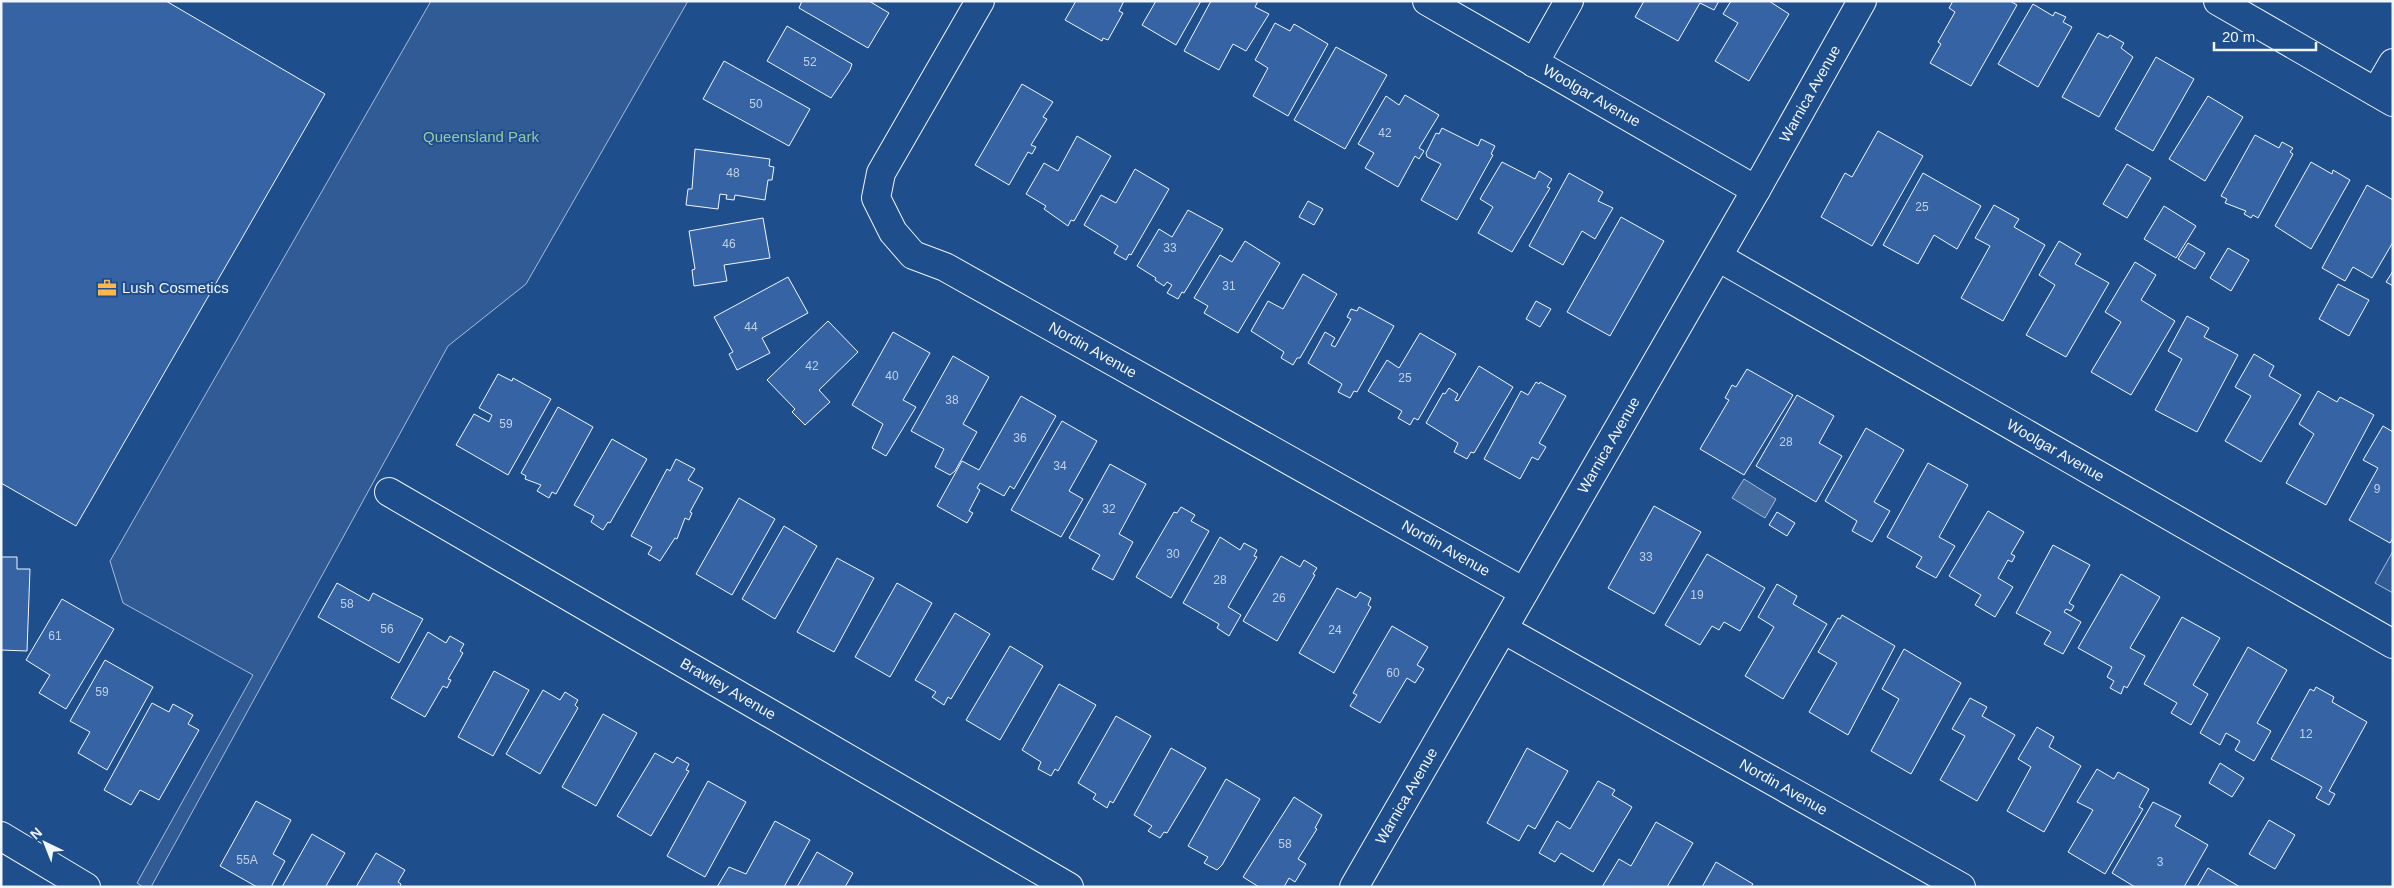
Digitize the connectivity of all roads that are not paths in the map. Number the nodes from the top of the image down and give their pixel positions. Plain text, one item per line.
1 (980, 1) edge
2 (1428, 1) edge
3 (1569, 1) edge
4 (1862, 1) edge
5 (2218, 1) edge
6 (1534, 62) junction
7 (2393, 63) edge
8 (2384, 97) edge
9 (1756, 190) junction
10 (1718, 257) junction
11 (389, 492) dead end
12 (1524, 592) junction
13 (1503, 629) junction
14 (2393, 644) edge
15 (1, 836) edge
16 (86, 887) edge
17 (1068, 887) edge
18 (1354, 887) edge
19 (1961, 887) edge

1 - 12 street, Nordin Avenue
2 - 6 street, Woolgar Avenue
3 - 6 street
4 - 9 street, Warnica Avenue
5 - 8 street
6 - 9 street, Woolgar Avenue
7 - 8 street
9 - 10 street, Warnica Avenue
10 - 12 street, Warnica Avenue
10 - 14 street, Woolgar Avenue
11 - 17 street, Brawley Avenue
12 - 13 street, Warnica Avenue
13 - 18 street, Warnica Avenue
13 - 19 street, Nordin Avenue
15 - 16 street

